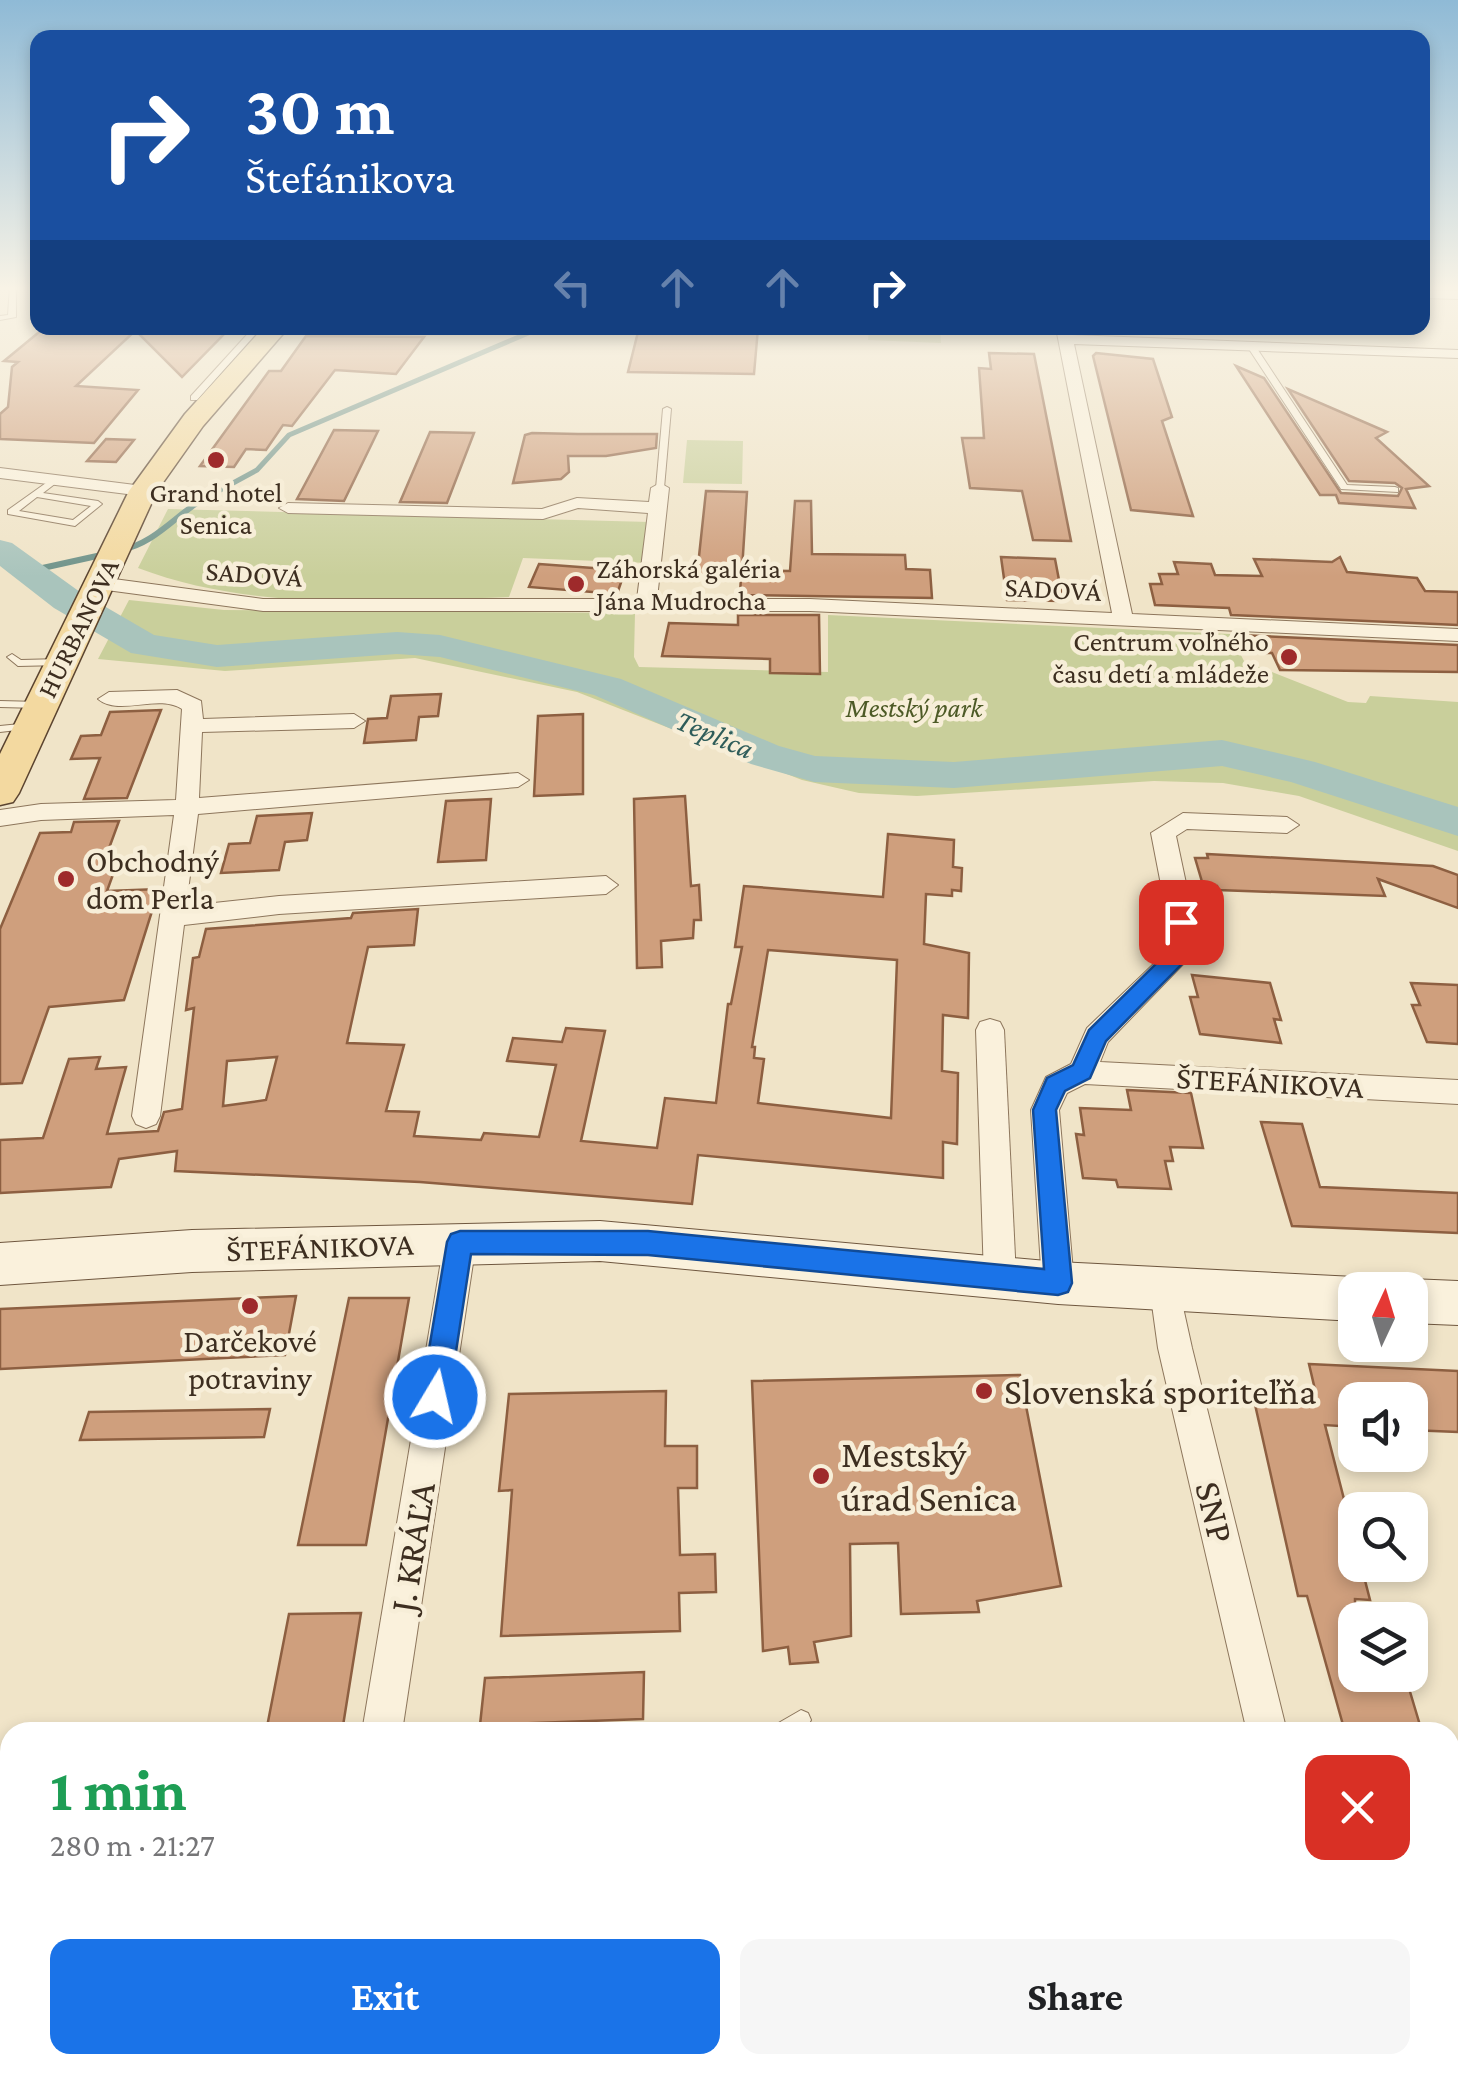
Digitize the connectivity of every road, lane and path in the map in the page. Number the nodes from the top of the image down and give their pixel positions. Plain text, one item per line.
1 (215, 383) edge
2 (220, 383) edge
3 (1074, 383) edge
4 (1276, 383) edge
5 (203, 399) junction
6 (667, 409) dead end
7 (0, 473) edge
8 (660, 488) joint
9 (1395, 490) dead end
10 (143, 491) junction
11 (48, 492) junction
12 (75, 500) junction
13 (288, 508) dead end
14 (657, 508) junction
15 (34, 516) junction
16 (52, 519) junction
17 (105, 570) junction
18 (646, 607) junction
19 (1123, 620) junction
20 (1458, 635) edge
21 (68, 648) junction
22 (12, 657) dead end
23 (109, 699) dead end
24 (0, 704) edge
25 (24, 720) edge
26 (354, 721) dead end
27 (192, 726) junction
28 (518, 780) dead end
29 (0, 793) edge
30 (187, 807) junction
31 (0, 818) edge
32 (1287, 825) dead end
33 (606, 886) dead end
34 (173, 917) junction
35 (990, 1030) dead end
36 (1082, 1072) junction
37 (1458, 1092) edge
38 (146, 1116) dead end
39 (460, 1242) junction
40 (0, 1264) edge
41 (1000, 1277) junction
42 (1058, 1283) junction
43 (1166, 1290) junction
44 (1338, 1297) edge
45 (1428, 1302) edge
46 (1458, 1303) edge
47 (384, 1722) edge
48 (1266, 1722) edge

1 - 5 lane
2 - 5 main road, HURBANOVA
3 - 19 street
4 - 9 lane
5 - 10 main road, HURBANOVA
6 - 8 lane
7 - 11 street
8 - 14 street
10 - 11 street
10 - 17 main road, HURBANOVA
11 - 12 lane
11 - 15 lane
11 - 15 lane
12 - 16 lane
12 - 16 lane
13 - 14 street
14 - 18 street
15 - 16 lane
17 - 18 street, SADOVÁ
17 - 21 main road, HURBANOVA
18 - 19 street, SADOVÁ
19 - 20 street, SADOVÁ
21 - 22 lane
21 - 25 main road, HURBANOVA
23 - 27 street, HURBANOVA
24 - 25 lane
25 - 29 main road, HURBANOVA
26 - 27 street
27 - 30 street
28 - 30 street
30 - 31 street
30 - 34 street
32 - 36 street
33 - 34 street
34 - 38 street
35 - 41 street
36 - 37 street, ŠTEFÁNIKOVA
36 - 42 street
39 - 40 street, ŠTEFÁNIKOVA
39 - 41 street, ŠTEFÁNIKOVA
39 - 47 street, J. KRÁĽA
41 - 42 street, ŠTEFÁNIKOVA
42 - 43 street, ŠTEFÁNIKOVA
43 - 44 street, ŠTEFÁNIKOVA
43 - 48 street, SNP
45 - 46 street

